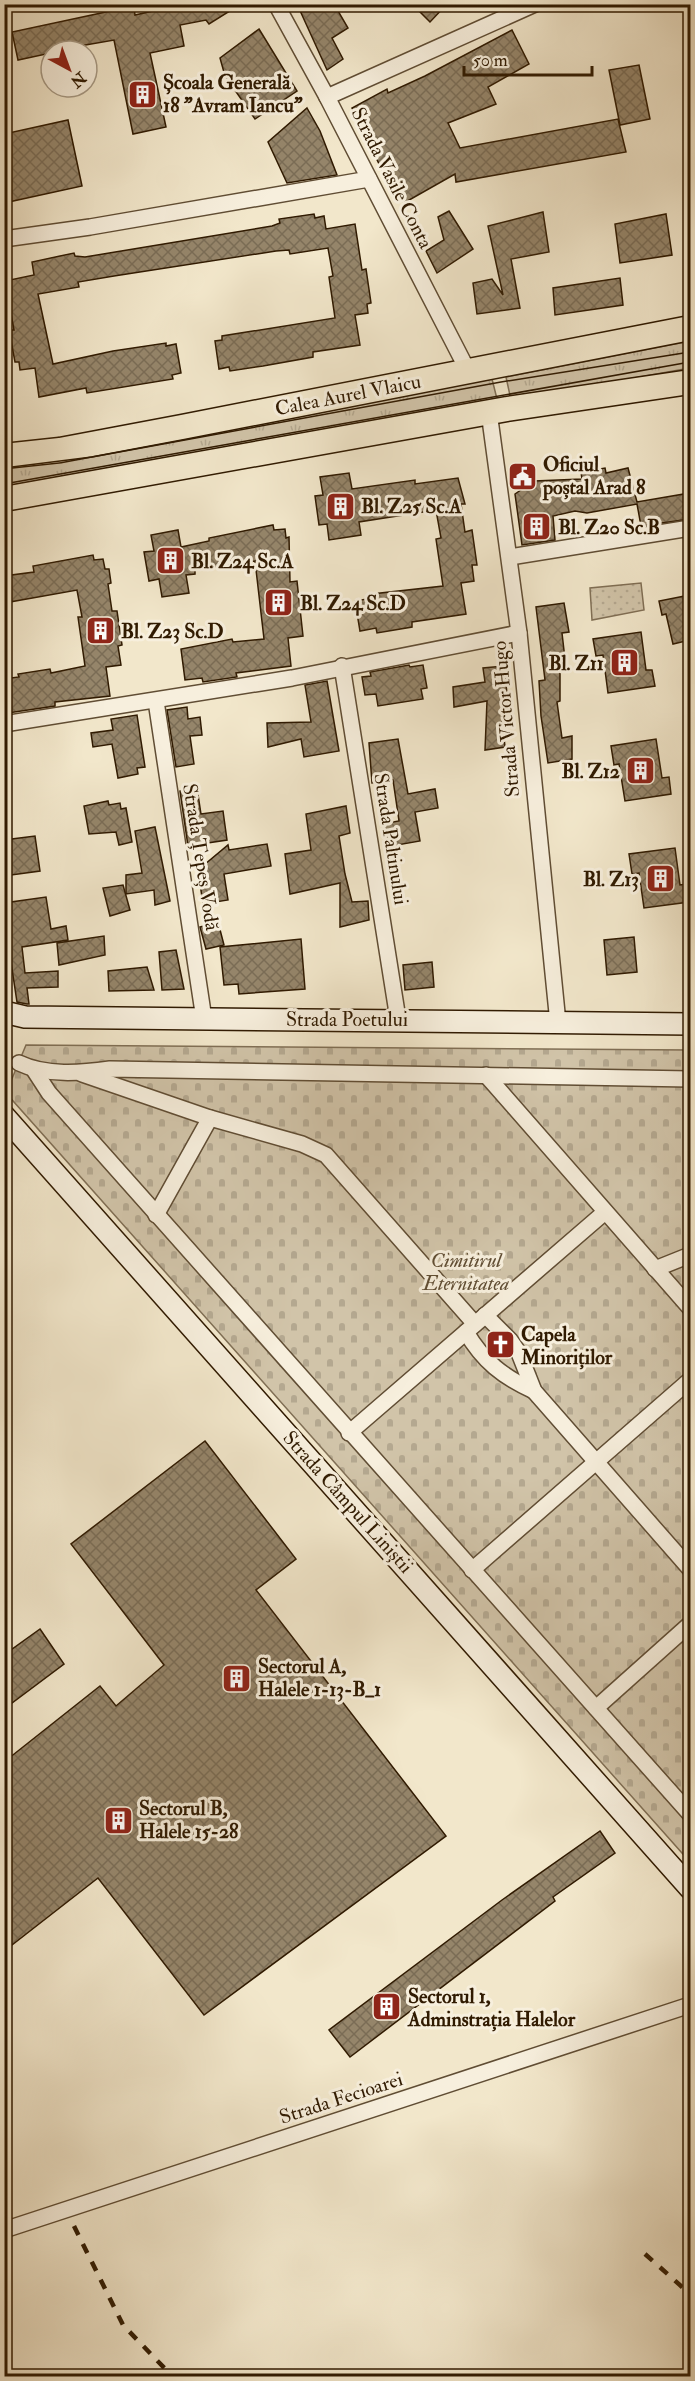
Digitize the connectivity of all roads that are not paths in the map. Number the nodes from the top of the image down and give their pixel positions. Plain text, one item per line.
1 (276, 4) edge
2 (535, 4) edge
3 (327, 97) junction
4 (369, 179) junction
5 (4, 238) edge
6 (690, 328) edge
7 (468, 372) junction
8 (690, 382) edge
9 (489, 412) junction
10 (4, 456) edge
11 (4, 499) edge
12 (690, 528) edge
13 (510, 557) junction
14 (519, 633) junction
15 (342, 666) junction
16 (156, 702) junction
17 (4, 724) edge
18 (10, 1012) edge
19 (204, 1019) junction
20 (398, 1019) junction
21 (558, 1023) junction
22 (690, 1024) edge
23 (4, 1026) edge
24 (19, 1063) dead end
25 (34, 1071) junction
26 (79, 1073) junction
27 (486, 1075) junction
28 (690, 1079) edge
29 (4, 1116) edge
30 (210, 1118) junction
31 (605, 1212) junction
32 (156, 1215) junction
33 (690, 1255) edge
34 (655, 1269) junction
35 (690, 1308) edge
36 (475, 1324) junction
37 (690, 1380) edge
38 (534, 1391) junction
39 (349, 1433) junction
40 (594, 1462) junction
41 (690, 1569) edge
42 (472, 1570) junction
43 (690, 1624) edge
44 (596, 1708) junction
45 (690, 1814) edge
46 (690, 1888) edge
47 (690, 2005) edge
48 (4, 2230) edge

1 - 3 street, Strada Vasile Conta
2 - 3 street
3 - 4 street, Strada Vasile Conta
4 - 5 street
4 - 7 street, Strada Vasile Conta
6 - 7 main road, Calea Aurel Vlaicu
7 - 10 main road, Calea Aurel Vlaicu
8 - 9 main road, Calea Aurel Vlaicu
9 - 11 main road, Calea Aurel Vlaicu
9 - 13 street, Strada Victor Hugo
12 - 13 street
13 - 14 street, Strada Victor Hugo
14 - 15 street
14 - 21 street, Strada Victor Hugo
15 - 16 street
15 - 20 street, Strada Paltinului
16 - 17 street
16 - 19 street, Strada Țepeș Vodă
18 - 19 street, Strada Poetului
18 - 23 street
19 - 20 street, Strada Poetului
20 - 21 street, Strada Poetului
21 - 22 street, Strada Poetului
24 - 25 street
25 - 26 street
25 - 32 street
26 - 27 street
26 - 30 street
27 - 28 street
27 - 31 street
29 - 46 street, Strada Câmpul Liniștii
30 - 32 street
30 - 36 street
31 - 34 street
31 - 36 street
32 - 39 street
33 - 34 street
34 - 35 street
36 - 38 street
36 - 38 street
36 - 39 street
37 - 40 street
38 - 40 street
39 - 42 street
40 - 41 street
40 - 42 street
42 - 44 street
43 - 44 street
44 - 45 street
47 - 48 street, Strada Fecioarei

